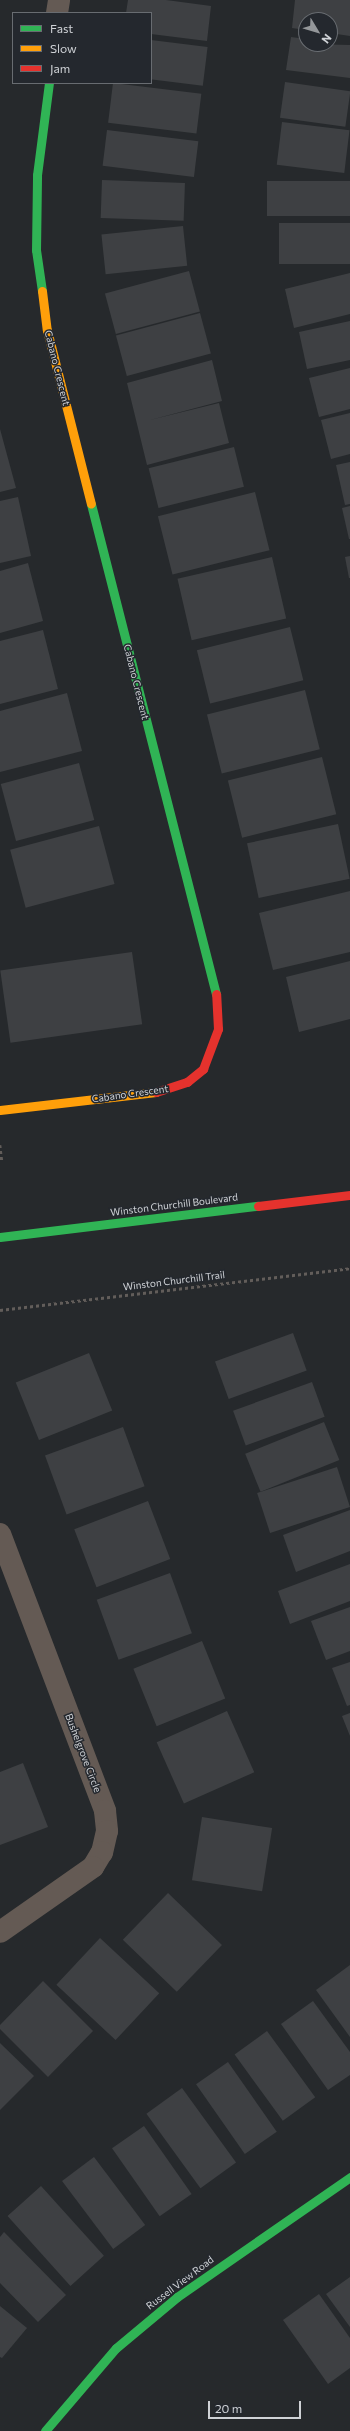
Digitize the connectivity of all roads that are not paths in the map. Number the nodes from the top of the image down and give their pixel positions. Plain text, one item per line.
1 (59, 0) edge
2 (57, 12) edge
3 (49, 84) edge
4 (0, 1110) edge
5 (350, 1195) edge
6 (0, 1237) edge
7 (0, 1534) edge
8 (0, 1932) edge
9 (350, 2177) edge
10 (45, 2431) edge

1 - 2 street
3 - 4 street, Cabano Crescent
5 - 6 street, Winston Churchill Boulevard
7 - 8 street, Bushelgrove Circle
9 - 10 street, Russell View Road

